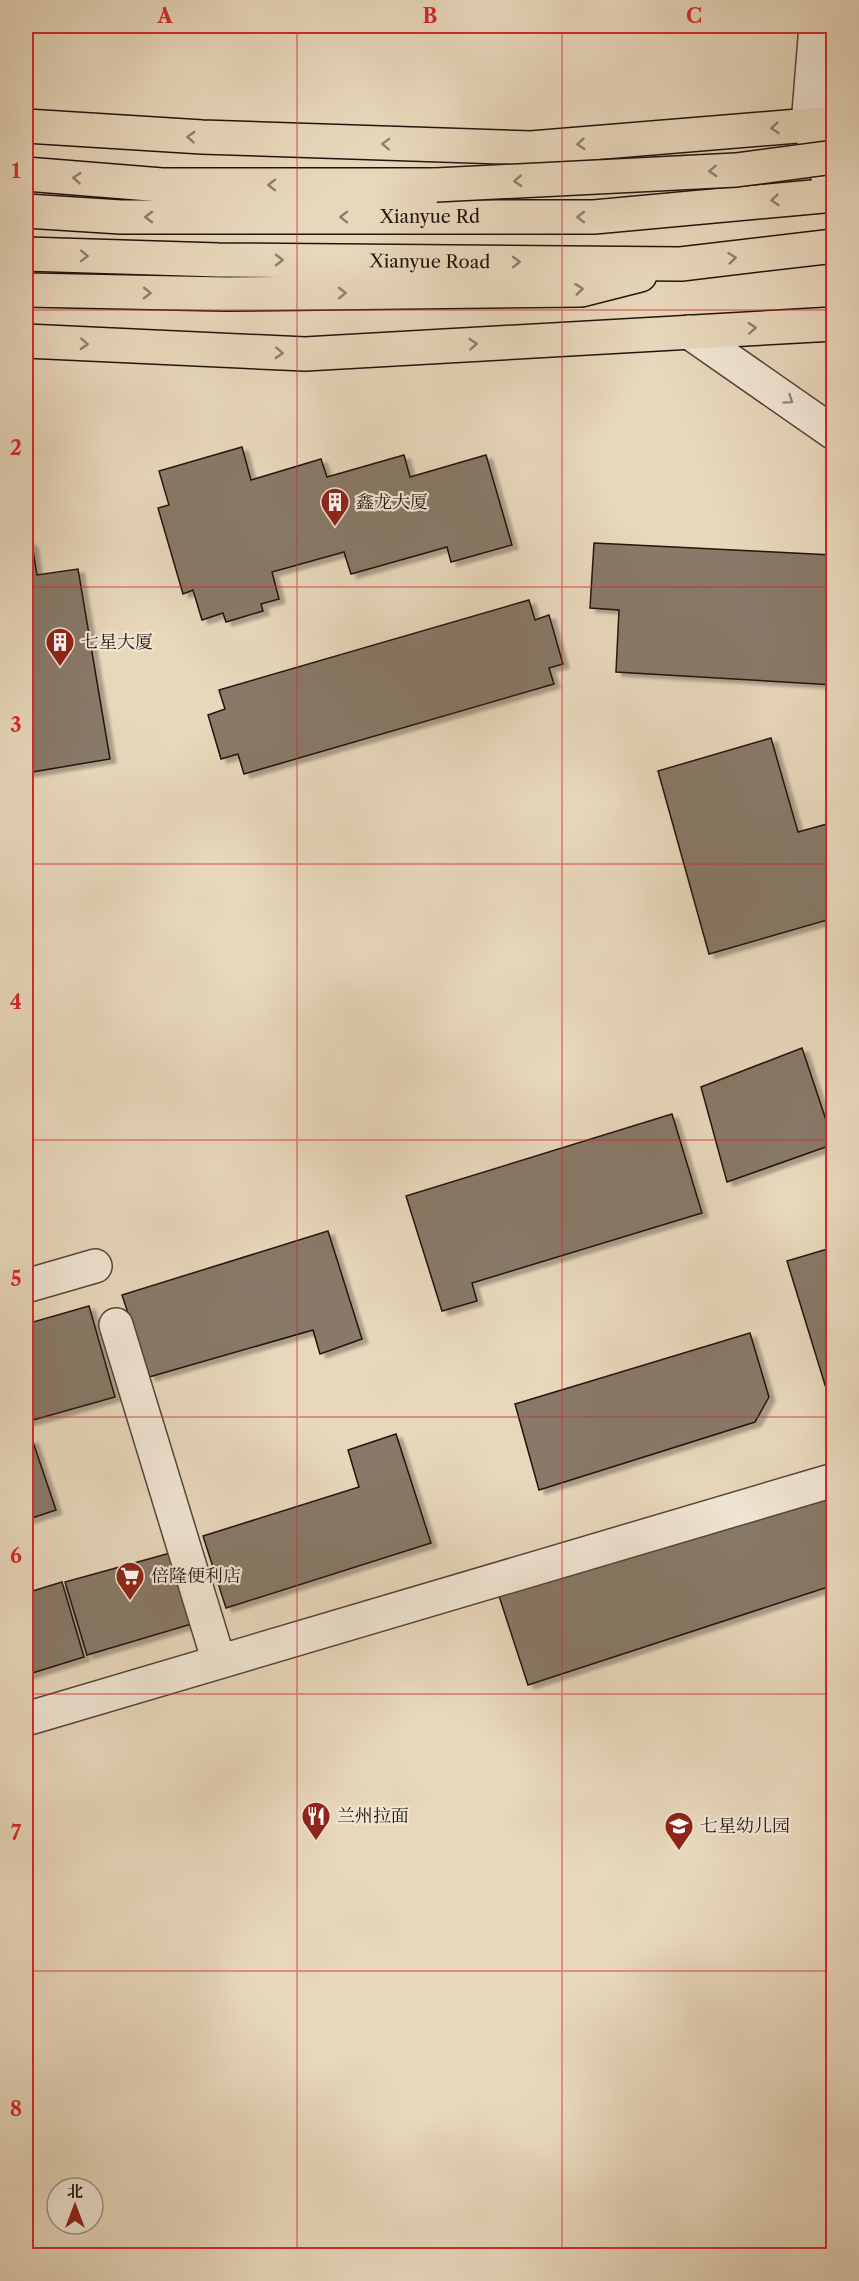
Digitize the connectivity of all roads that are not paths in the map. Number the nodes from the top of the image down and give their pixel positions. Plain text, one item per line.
1 (816, 26) edge
2 (821, 124) edge
3 (26, 126) edge
4 (834, 157) edge
5 (26, 174) edge
6 (834, 193) edge
7 (26, 211) edge
8 (834, 246) edge
9 (26, 254) edge
10 (681, 264) junction
11 (26, 290) edge
12 (834, 324) edge
13 (689, 332) junction
14 (26, 341) edge
15 (834, 433) edge
16 (95, 1266) dead end
17 (26, 1286) edge
18 (116, 1326) dead end
19 (834, 1480) edge
20 (219, 1662) junction
21 (26, 1719) edge

1 - 2 street
2 -> 3 main road
2 - 6 street
4 -> 5 main road, bridge
6 -> 7 main road, Xianyue Rd
10 -> 8 main road, Xianyue Road
9 -> 10 main road, Xianyue Road
11 -> 10 main road
13 -> 12 main road
14 -> 13 main road
13 -> 15 street
16 - 17 street
18 - 20 street
19 - 20 street
20 - 21 street

